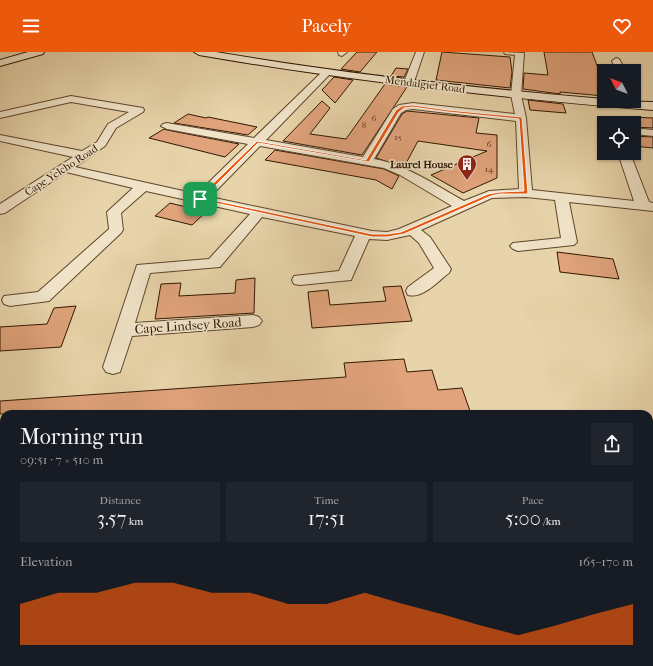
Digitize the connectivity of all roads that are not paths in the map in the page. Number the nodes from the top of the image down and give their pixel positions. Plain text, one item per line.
1 (26, 52) edge
2 (39, 52) edge
3 (199, 52) edge
4 (420, 52) edge
5 (508, 52) edge
6 (0, 60) edge
7 (616, 61) dead end
8 (0, 63) edge
9 (618, 64) edge
10 (327, 72) junction
11 (409, 82) junction
12 (516, 95) junction
13 (597, 101) edge
14 (641, 104) edge
15 (653, 106) edge
16 (0, 115) edge
17 (521, 118) junction
18 (167, 126) dead end
19 (641, 132) edge
20 (653, 133) edge
21 (0, 138) edge
22 (257, 142) junction
23 (83, 155) junction
24 (627, 160) edge
25 (367, 161) junction
26 (63, 168) junction
27 (143, 186) junction
28 (526, 193) junction
29 (561, 197) junction
30 (200, 199) junction
31 (462, 206) junction
32 (648, 206) edge
33 (0, 210) edge
34 (259, 212) junction
35 (412, 230) junction
36 (364, 234) junction
37 (518, 246) dead end
38 (300, 280) dead end
39 (414, 290) dead end
40 (10, 300) dead end
41 (253, 320) dead end
42 (124, 330) junction
43 (113, 367) dead end

1 - 6 street
2 - 8 street
3 - 10 street, Mendalgief Road
4 - 11 street
5 - 12 street
7 - 9 street
10 - 11 street, Mendalgief Road
10 - 22 street
11 - 12 street, Mendalgief Road
12 - 13 street, Mendalgief Road
12 - 17 street
14 - 15 street, Mendalgief Road
16 - 23 street, Cape Yelcho Road
17 - 25 street
17 - 28 street
18 - 22 street
19 - 20 street
21 - 23 street
22 - 25 street
22 - 30 street
23 - 26 street, Cape Yelcho Road
24 - 32 street
25 - 31 street
26 - 27 street
26 - 33 street, Cape Yelcho Road
27 - 30 street
27 - 40 street
28 - 29 street
28 - 31 street
29 - 32 street
29 - 37 street
30 - 34 street
31 - 35 street
34 - 36 street
34 - 42 street, Cape Lindsey Road
35 - 36 street
35 - 39 street
36 - 38 street
41 - 42 street, Cape Lindsey Road
42 - 43 street, Cape Lindsey Road

